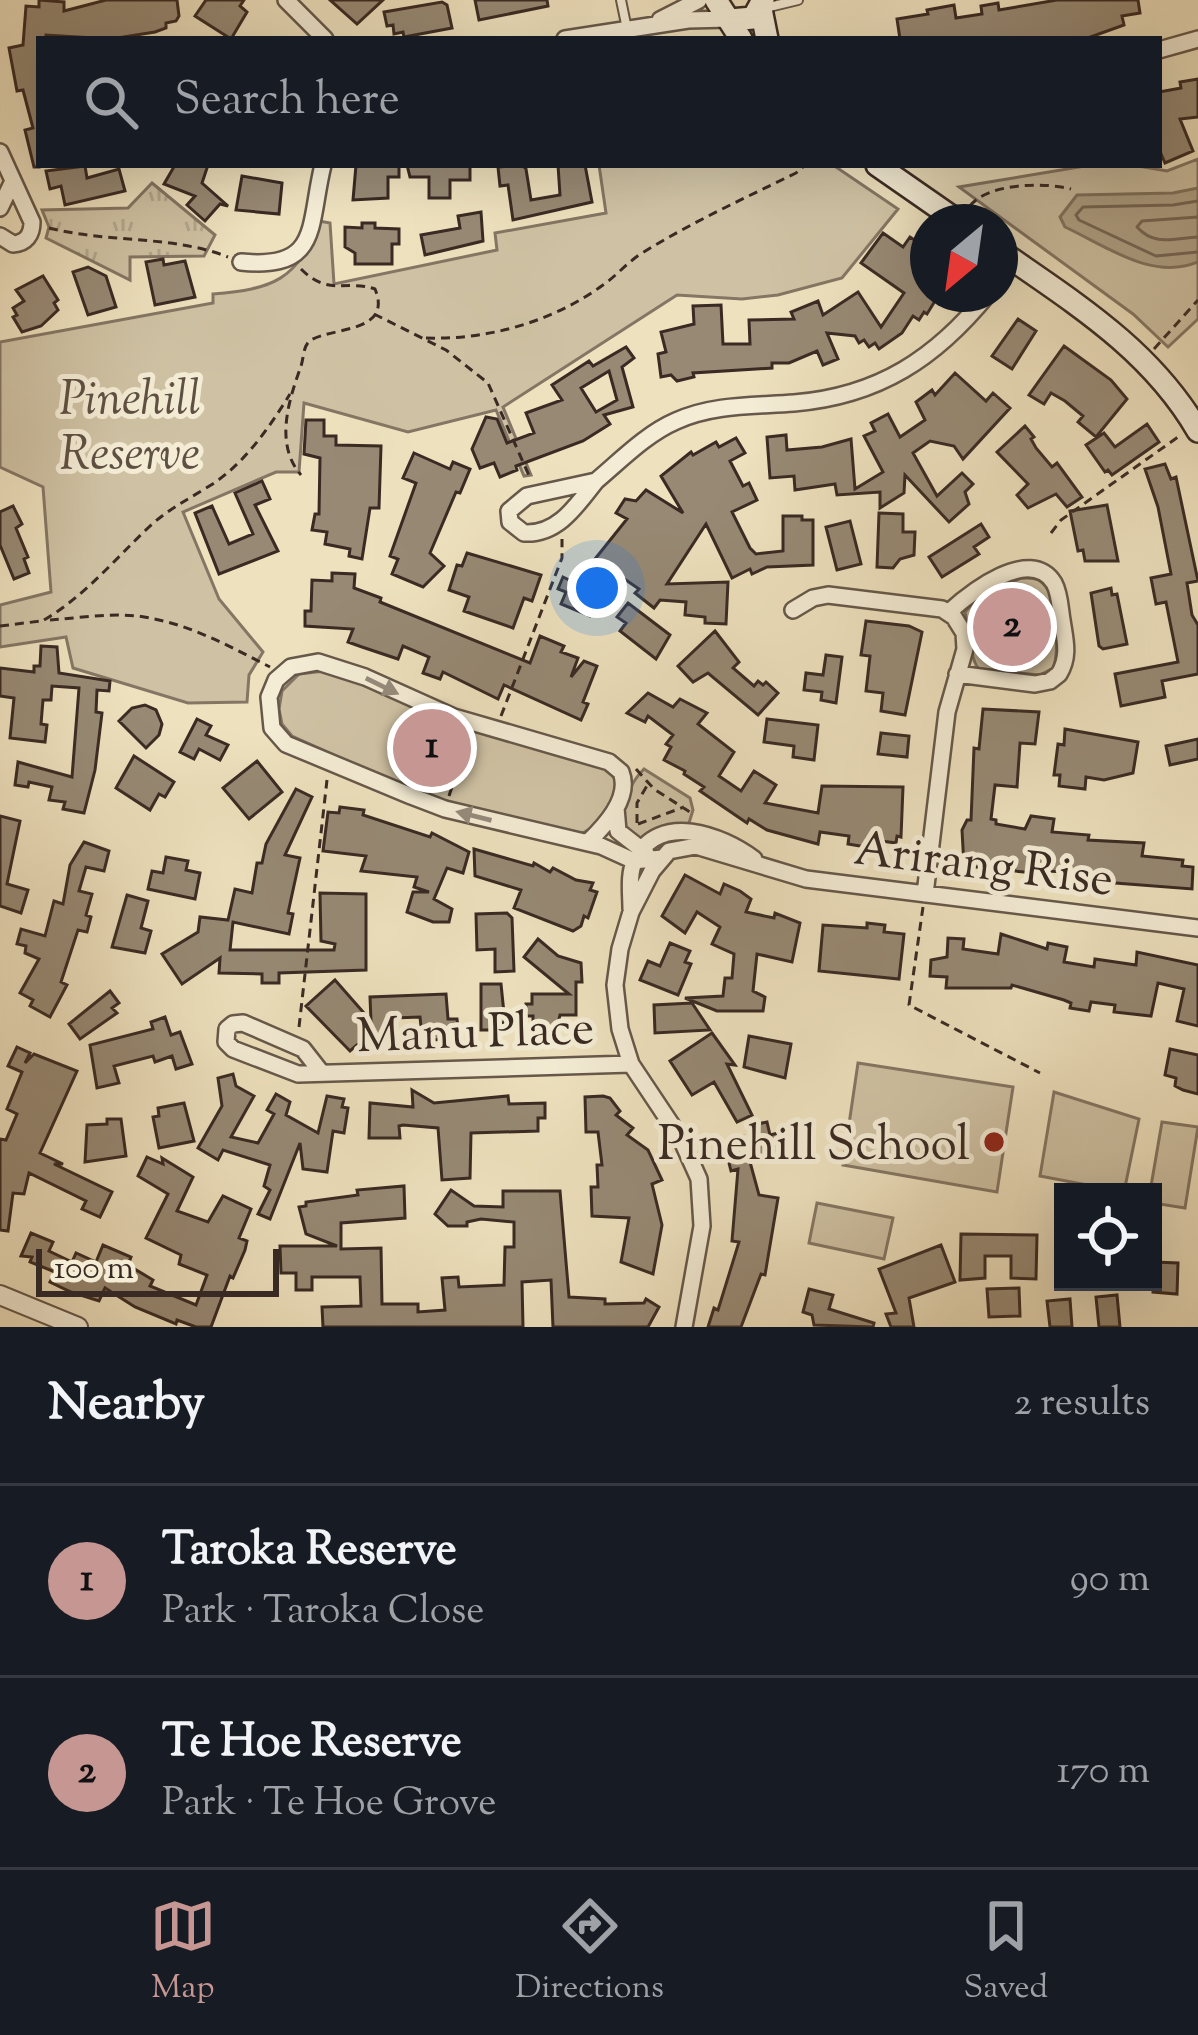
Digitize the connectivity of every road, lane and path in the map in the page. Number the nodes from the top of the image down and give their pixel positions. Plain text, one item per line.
1 (286, 0) edge
2 (621, 0) edge
3 (699, 0) edge
4 (716, 0) edge
5 (798, 0) edge
6 (762, 6) edge
7 (734, 26) edge
8 (634, 30) junction
9 (322, 36) edge
10 (588, 36) edge
11 (767, 36) edge
12 (1198, 39) edge
13 (1162, 49) edge
14 (0, 152) edge
15 (322, 168) edge
16 (802, 168) edge
17 (881, 168) edge
18 (13, 181) junction
19 (1071, 188) dead end
20 (932, 204) edge
21 (971, 204) edge
22 (0, 208) edge
23 (32, 222) junction
24 (0, 236) edge
25 (293, 258) junction
26 (241, 262) joint
27 (1018, 271) edge
28 (1198, 300) edge
29 (974, 312) edge
30 (374, 314) junction
31 (426, 338) junction
32 (1145, 359) junction
33 (290, 394) junction
34 (1196, 428) edge
35 (301, 475) dead end
36 (596, 481) junction
37 (536, 493) junction
38 (562, 519) junction
39 (1051, 533) dead end
40 (793, 610) dead end
41 (950, 612) junction
42 (44, 620) junction
43 (0, 626) edge
44 (282, 674) junction
45 (957, 674) junction
46 (472, 723) junction
47 (497, 729) junction
48 (329, 761) junction
49 (635, 768) dead end
50 (648, 784) junction
51 (616, 805) junction
52 (683, 807) junction
53 (445, 809) junction
54 (700, 819) dead end
55 (588, 842) junction
56 (648, 860) junction
57 (925, 894) junction
58 (1198, 928) edge
59 (298, 1046) junction
60 (631, 1064) junction
61 (320, 1072) junction
62 (1040, 1073) dead end
63 (0, 1295) edge
64 (78, 1327) edge
65 (684, 1327) edge

1 - 9 street
2 - 8 lane
3 - 8 street
4 - 7 main road
5 - 6 lane
6 - 7 main road
6 - 11 main road
7 - 8 street
8 - 10 street
12 - 13 street
14 - 18 street
15 - 25 street
16 - 31 path
17 - 20 main road
18 - 22 street
18 - 23 street
19 - 21 path
23 - 24 street
23 - 26 path
25 - 26 street
25 - 30 path
27 - 32 main road
28 - 32 path
29 - 36 street
30 - 31 path
30 - 33 path
31 - 37 path
32 - 34 main road
33 - 35 path
33 - 42 path
34 - 39 path
36 - 37 street
36 - 38 street
37 - 38 street
38 - 47 path
40 - 41 street
41 - 45 street
41 - 45 street
42 - 43 path
42 - 44 path
44 -> 46 street
44 - 48 street
45 - 57 street
46 - 47 street
46 - 53 path
47 - 51 street
48 - 53 street
48 - 59 path
49 - 50 path
50 - 52 path
50 - 52 path
51 - 55 street
51 - 56 street
52 - 54 path
55 -> 53 street
55 - 56 street
56 - 57 street, Arirang Rise
56 - 60 street
57 - 58 street, Arirang Rise
57 - 62 path
59 - 61 street, Manu Place
59 - 61 street, Manu Place
60 - 61 street, Manu Place
60 - 65 street
63 - 64 street

